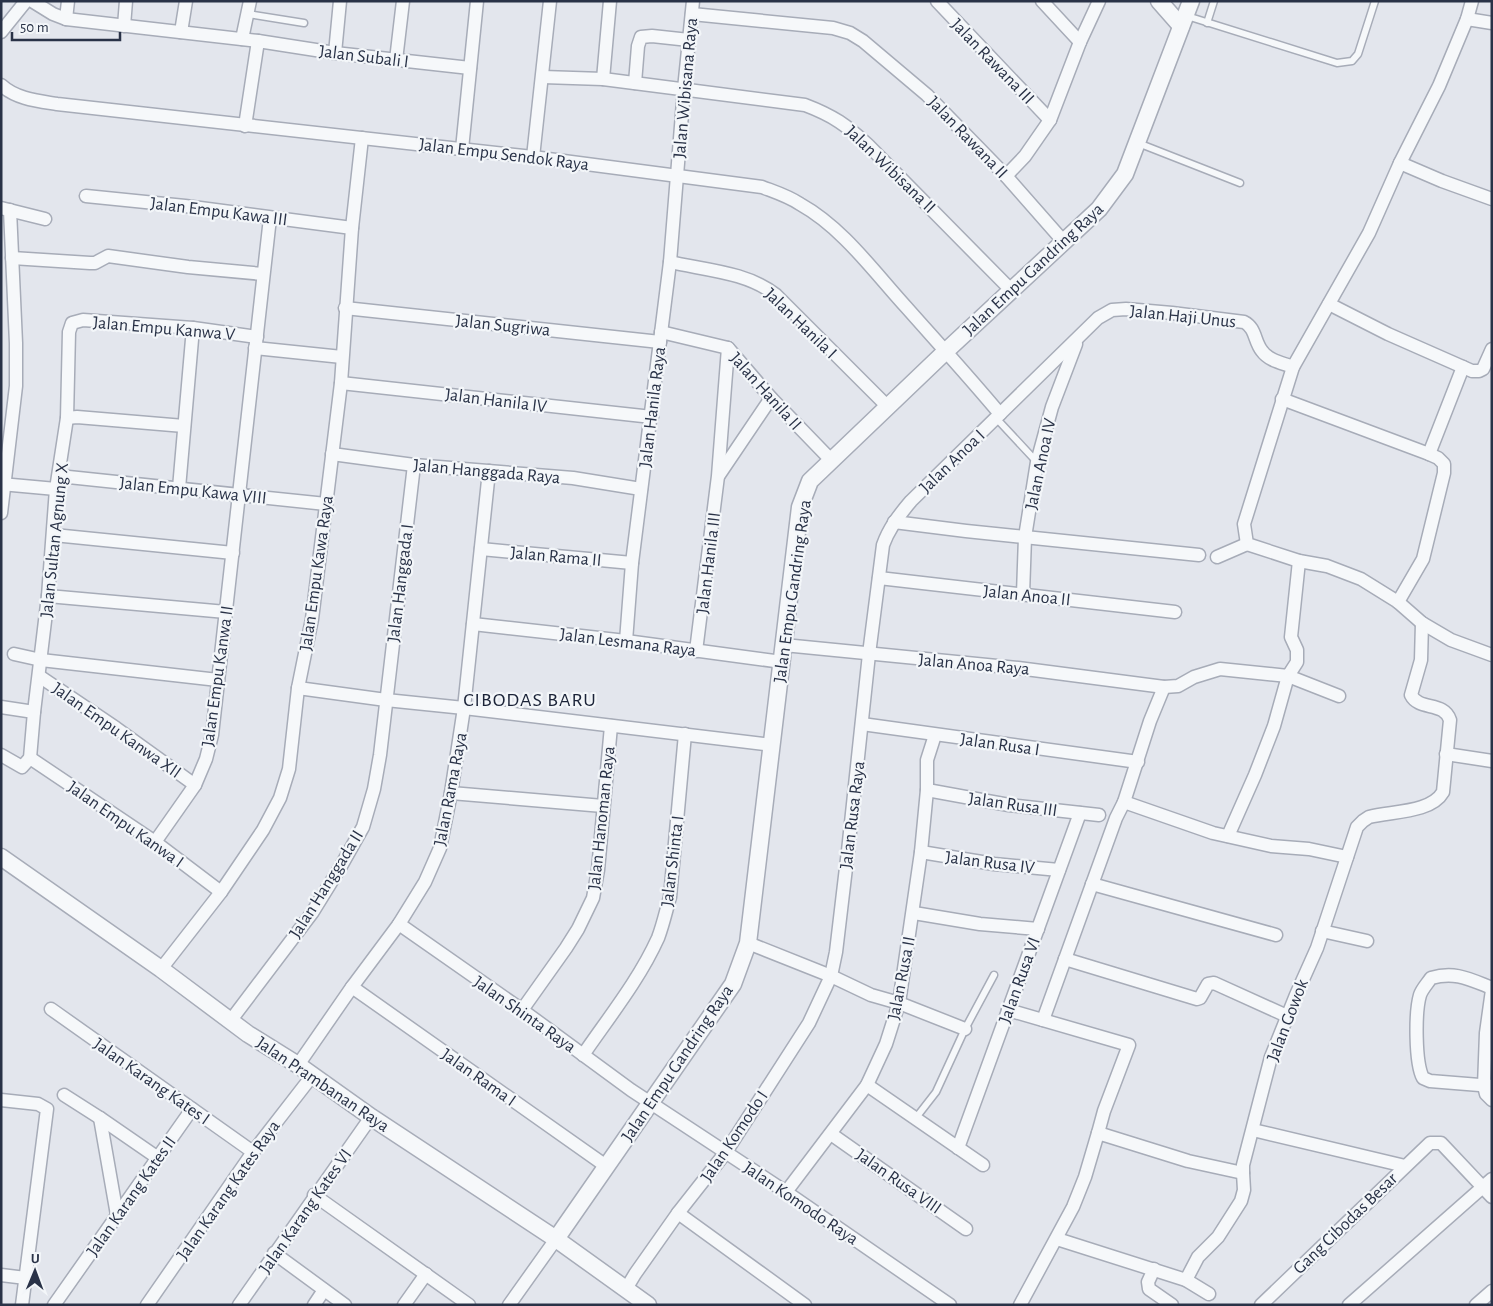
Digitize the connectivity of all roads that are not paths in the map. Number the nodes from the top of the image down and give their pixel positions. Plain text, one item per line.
1 (26, 1) edge
2 (32, 1) edge
3 (68, 1) edge
4 (126, 1) edge
5 (186, 1) edge
6 (340, 1) edge
7 (403, 1) edge
8 (477, 1) edge
9 (550, 1) edge
10 (610, 1) edge
11 (693, 1) edge
12 (937, 1) edge
13 (1042, 1) edge
14 (1099, 1) edge
15 (1159, 1) edge
16 (1214, 1) edge
17 (1375, 1) edge
18 (1472, 1) edge
19 (249, 7) edge
20 (692, 14) junction
21 (1186, 14) edge
22 (66, 19) junction
23 (1467, 19) junction
24 (304, 23) dead end
25 (1207, 23) junction
26 (1492, 23) edge
27 (124, 26) junction
28 (1, 32) edge
29 (181, 32) junction
30 (242, 39) junction
31 (690, 40) junction
32 (258, 41) junction
33 (1080, 42) junction
34 (335, 53) junction
35 (396, 60) junction
36 (470, 68) junction
37 (543, 76) junction
38 (603, 80) junction
39 (635, 83) junction
40 (1, 85) edge
41 (684, 89) junction
42 (1050, 120) junction
43 (245, 126) junction
44 (362, 138) junction
45 (1137, 143) junction
46 (462, 149) junction
47 (533, 157) junction
48 (1400, 163) junction
49 (677, 174) junction
50 (1006, 176) junction
51 (1240, 183) dead end
52 (86, 196) dead end
53 (1492, 199) edge
54 (6, 209) edge
55 (270, 218) junction
56 (45, 219) dead end
57 (352, 228) junction
58 (1064, 242) junction
59 (12, 258) junction
60 (670, 262) junction
61 (263, 274) junction
62 (1012, 291) junction
63 (1329, 304) junction
64 (345, 308) junction
65 (1112, 310) joint
66 (7, 311) edge
67 (72, 323) joint
68 (193, 328) junction
69 (661, 337) junction
70 (1078, 339) junction
71 (256, 343) junction
72 (728, 348) junction
73 (1492, 349) edge
74 (946, 351) junction
75 (342, 357) junction
76 (1293, 367) junction
77 (1463, 368) junction
78 (340, 382) junction
79 (770, 398) junction
80 (1282, 399) junction
81 (887, 406) junction
82 (998, 416) junction
83 (652, 417) junction
84 (67, 418) junction
85 (184, 426) junction
86 (332, 454) junction
87 (1429, 454) junction
88 (831, 460) junction
89 (1037, 462) junction
90 (414, 465) junction
91 (488, 471) junction
92 (59, 476) junction
93 (718, 476) junction
94 (3, 484) edge
95 (179, 488) junction
96 (641, 488) junction
97 (56, 490) junction
98 (240, 495) junction
99 (326, 504) junction
100 (1, 513) edge
101 (894, 522) junction
102 (54, 535) junction
103 (1025, 537) junction
104 (1247, 544) junction
105 (480, 549) junction
106 (233, 553) junction
107 (1199, 555) dead end
108 (1217, 557) dead end
109 (1299, 561) junction
110 (632, 563) junction
111 (879, 578) junction
112 (1022, 594) junction
113 (48, 596) junction
114 (1398, 602) junction
115 (226, 612) junction
116 (1175, 612) dead end
117 (1422, 623) junction
118 (473, 624) junction
119 (626, 640) junction
120 (696, 650) junction
121 (14, 654) dead end
122 (783, 654) junction
123 (869, 654) junction
124 (1492, 655) edge
125 (41, 660) junction
126 (39, 676) junction
127 (1288, 676) junction
128 (218, 680) junction
129 (1164, 687) junction
130 (298, 688) junction
131 (1340, 696) dead end
132 (386, 700) junction
133 (1, 707) edge
134 (464, 708) junction
135 (34, 712) junction
136 (862, 724) junction
137 (611, 726) junction
138 (685, 734) junction
139 (935, 735) junction
140 (772, 745) junction
141 (1446, 754) junction
142 (1, 755) edge
143 (30, 758) junction
144 (1492, 761) edge
145 (1138, 762) junction
146 (195, 785) junction
147 (927, 790) junction
148 (451, 793) junction
149 (1124, 802) junction
150 (603, 806) junction
151 (1080, 813) junction
152 (1099, 816) dead end
153 (1228, 836) junction
154 (155, 842) junction
155 (921, 852) junction
156 (1, 857) edge
157 (1347, 857) junction
158 (1060, 870) junction
159 (1092, 884) junction
160 (221, 892) junction
161 (914, 913) junction
162 (399, 924) junction
163 (1038, 929) junction
164 (1322, 931) junction
165 (1276, 935) dead end
166 (1368, 941) dead end
167 (748, 943) junction
168 (1065, 959) junction
169 (161, 969) junction
170 (994, 975) dead end
171 (831, 976) junction
172 (352, 987) junction
173 (1492, 989) edge
174 (899, 1003) junction
175 (51, 1009) dead end
176 (522, 1010) junction
177 (1008, 1010) junction
178 (1287, 1016) junction
179 (231, 1020) junction
180 (1043, 1020) junction
181 (965, 1029) junction
182 (583, 1055) junction
183 (298, 1066) junction
184 (312, 1076) junction
185 (867, 1085) junction
186 (1488, 1086) edge
187 (64, 1095) dead end
188 (1, 1100) edge
189 (1492, 1100) edge
190 (650, 1104) junction
191 (192, 1109) junction
192 (371, 1116) junction
193 (100, 1118) junction
194 (915, 1119) junction
195 (1253, 1130) junction
196 (1098, 1133) junction
197 (831, 1134) junction
198 (958, 1148) junction
199 (253, 1152) junction
200 (726, 1152) junction
201 (158, 1158) junction
202 (983, 1165) dead end
203 (606, 1166) junction
204 (1405, 1166) junction
205 (1243, 1173) junction
206 (1487, 1184) edge
207 (786, 1192) junction
208 (314, 1195) junction
209 (1492, 1197) edge
210 (678, 1213) junction
211 (117, 1216) junction
212 (966, 1229) dead end
213 (556, 1239) junction
214 (1057, 1239) junction
215 (274, 1253) junction
216 (1154, 1269) junction
217 (426, 1274) junction
218 (1, 1275) edge
219 (26, 1278) junction
220 (1186, 1280) junction
221 (626, 1289) junction
222 (324, 1290) junction
223 (1492, 1291) edge
224 (1209, 1294) dead end
225 (22, 1305) edge
226 (54, 1305) edge
227 (147, 1305) edge
228 (238, 1305) edge
229 (314, 1305) edge
230 (345, 1305) edge
231 (404, 1305) edge
232 (469, 1305) edge
233 (509, 1305) edge
234 (648, 1305) edge
235 (805, 1305) edge
236 (950, 1305) edge
237 (1020, 1305) edge
238 (1172, 1305) edge
239 (1261, 1305) edge
240 (1349, 1305) edge
241 (1476, 1305) edge

1 - 28 street
2 - 22 street, Jalan Subali I
3 - 22 street
4 - 27 street
5 - 29 street
6 - 34 street
7 - 35 street
8 - 36 street
9 - 37 street
10 - 38 street
11 - 20 street, Jalan Wibisana Raya
12 - 42 street, Jalan Rawana III
13 - 33 street
14 - 33 street
15 - 21 street
16 - 25 lane
17 - 25 lane
18 - 23 street
19 - 24 lane
19 - 30 street
20 - 31 street, Jalan Wibisana Raya
20 - 50 street, Jalan Rawana II
21 - 25 lane
21 - 45 street, Jalan Empu Gandring Raya
22 - 27 street, Jalan Subali I
23 - 26 street
23 - 48 street
27 - 29 street, Jalan Subali I
29 - 30 street, Jalan Subali I
30 - 32 street, Jalan Subali I
31 - 39 street
31 - 41 street, Jalan Wibisana Raya
32 - 34 street, Jalan Subali I
32 - 43 street
33 - 42 street
34 - 35 street, Jalan Subali I
35 - 36 street, Jalan Subali I
36 - 46 street
37 - 38 street, Jalan Wibisana II
37 - 47 street
38 - 39 street, Jalan Wibisana II
39 - 41 street, Jalan Wibisana II
40 - 43 street, Jalan Empu Sendok Raya
41 - 49 street, Jalan Wibisana Raya
41 - 62 street, Jalan Wibisana II
42 - 50 street
43 - 44 street, Jalan Empu Sendok Raya
44 - 46 street, Jalan Empu Sendok Raya
44 - 57 street, Jalan Empu Kawa Raya
45 - 51 lane
45 - 58 street, Jalan Empu Gandring Raya
46 - 47 street, Jalan Empu Sendok Raya
47 - 49 street, Jalan Empu Sendok Raya
48 - 53 street
48 - 63 street
49 - 60 street, Jalan Hanila Raya
49 - 74 street, Jalan Empu Sendok Raya
50 - 58 street, Jalan Rawana II
52 - 55 street, Jalan Empu Kawa III
54 - 56 street
54 - 59 street
55 - 57 street, Jalan Empu Kawa III
55 - 61 street, Jalan Empu Kanwa II
57 - 64 street, Jalan Empu Kawa Raya
58 - 62 street, Jalan Empu Gandring Raya
59 - 61 street
59 - 66 street
60 - 69 street, Jalan Hanila Raya
60 - 81 street, Jalan Hanila I
61 - 71 street, Jalan Empu Kanwa II
62 - 74 street, Jalan Empu Gandring Raya
63 - 76 street
63 - 77 street
64 - 69 street, Jalan Sugriwa
64 - 75 street, Jalan Empu Kawa Raya
65 - 70 street, Jalan Anoa I
65 - 76 street, Jalan Haji Unus
66 - 94 street
67 - 68 street, Jalan Empu Kanwa V
67 - 84 street, Jalan Sultan Agnung X
68 - 71 street, Jalan Empu Kanwa V
68 - 85 street
69 - 72 street, Jalan Hanila II
69 - 83 street, Jalan Hanila Raya
70 - 82 street, Jalan Anoa I
70 - 89 street, Jalan Anoa IV
71 - 75 street, Jalan Empu Kanwa V
71 - 98 street, Jalan Empu Kanwa II
72 - 79 street, Jalan Hanila II
72 - 93 street, Jalan Hanila III
73 - 77 street
74 - 81 street, Jalan Empu Gandring Raya
74 - 82 street, Jalan Empu Sendok Raya
75 - 78 street, Jalan Empu Kawa Raya
76 - 80 street
77 - 87 street
78 - 83 street, Jalan Hanila IV
78 - 86 street, Jalan Empu Kawa Raya
79 - 88 street, Jalan Hanila II
79 - 93 street, Jalan Hanila III
80 - 87 street
80 - 104 street
81 - 88 street, Jalan Empu Gandring Raya
82 - 89 lane
82 - 101 street, Jalan Anoa I
83 - 96 street, Jalan Hanila Raya
84 - 85 street
84 - 92 street, Jalan Sultan Agnung X
85 - 95 street
86 - 90 street, Jalan Hanggada Raya
86 - 99 street, Jalan Empu Kawa Raya
87 - 114 street
88 - 122 street, Jalan Empu Gandring Raya
89 - 103 street, Jalan Anoa IV
90 - 91 street, Jalan Hanggada Raya
90 - 132 street, Jalan Hanggada I
91 - 96 street, Jalan Hanggada Raya
91 - 105 street, Jalan Rama Raya
92 - 95 street, Jalan Empu Kawa VIII
92 - 97 street, Jalan Sultan Agnung X
93 - 120 street, Jalan Hanila III
94 - 97 street
94 - 100 street
95 - 98 street, Jalan Empu Kawa VIII
96 - 110 street, Jalan Hanila Raya
97 - 102 street, Jalan Sultan Agnung X
98 - 99 street, Jalan Empu Kawa VIII
98 - 106 street, Jalan Empu Kanwa II
99 - 130 street, Jalan Empu Kawa Raya
101 - 103 street
101 - 111 street, Jalan Anoa I
102 - 106 street
102 - 113 street, Jalan Sultan Agnung X
103 - 107 street
103 - 112 street, Jalan Anoa IV
104 - 108 street
104 - 109 street
105 - 110 street, Jalan Rama II
105 - 118 street, Jalan Rama Raya
106 - 115 street, Jalan Empu Kanwa II
109 - 114 street
109 - 127 street
110 - 119 street, Jalan Hanila Raya
111 - 112 street, Jalan Anoa II
111 - 123 street, Jalan Anoa I
112 - 116 street, Jalan Anoa II
113 - 115 street
113 - 125 street, Jalan Sultan Agnung X
114 - 117 street
115 - 128 street, Jalan Empu Kanwa II
117 - 124 street
117 - 141 street, Jalan Gowok
118 - 119 street, Jalan Lesmana Raya
118 - 134 street, Jalan Rama Raya
119 - 120 street, Jalan Lesmana Raya
120 - 122 street, Jalan Lesmana Raya
121 - 125 street
122 - 123 street, Jalan Anoa Raya
122 - 140 street, Jalan Empu Gandring Raya
123 - 129 street, Jalan Anoa Raya
123 - 136 street, Jalan Rusa Raya
125 - 126 street, Jalan Sultan Agnung X
125 - 128 street
126 - 135 street, Jalan Sultan Agnung X
126 - 146 street, Jalan Empu Kanwa XII
127 - 129 street
127 - 131 street
127 - 153 street
128 - 146 street, Jalan Empu Kanwa II
129 - 145 street
130 - 132 street
130 - 160 street, Jalan Empu Kawa Raya
132 - 134 street
132 - 179 street, Jalan Hanggada II
133 - 135 street
134 - 137 street
134 - 148 street, Jalan Rama Raya
135 - 143 street, Jalan Sultan Agnung X
136 - 139 street, Jalan Rusa I
136 - 171 street, Jalan Rusa Raya
137 - 138 street
137 - 150 street, Jalan Hanoman Raya
138 - 140 street
138 - 182 street, Jalan Shinta I
139 - 145 street, Jalan Rusa I
139 - 147 street, Jalan Rusa II
140 - 167 street, Jalan Empu Gandring Raya
141 - 144 street
141 - 157 street, Jalan Gowok
142 - 143 street
143 - 154 street, Jalan Empu Kanwa I
145 - 149 street
146 - 154 street, Jalan Empu Kanwa II
147 - 151 street, Jalan Rusa III
147 - 155 street, Jalan Rusa II
148 - 150 street
148 - 162 street, Jalan Rama Raya
149 - 153 street
149 - 159 street
150 - 176 street, Jalan Hanoman Raya
151 - 152 street, Jalan Rusa III
151 - 158 street, Jalan Rusa VI
153 - 157 street
154 - 160 street, Jalan Empu Kanwa I
155 - 158 street, Jalan Rusa IV
155 - 161 street, Jalan Rusa II
156 - 169 street, Jalan Prambanan Raya
157 - 164 street, Jalan Gowok
158 - 163 street, Jalan Rusa VI
159 - 165 street
159 - 168 street
160 - 169 street, Jalan Empu Kawa Raya
161 - 163 street
161 - 174 street, Jalan Rusa II
162 - 172 street, Jalan Rama Raya
162 - 176 street, Jalan Shinta Raya
163 - 177 street, Jalan Rusa VI
164 - 166 street
164 - 178 street, Jalan Gowok
167 - 171 street
167 - 190 street, Jalan Empu Gandring Raya
168 - 178 street
168 - 180 street
169 - 179 street, Jalan Prambanan Raya
170 - 181 lane
171 - 174 street
171 - 200 street, Jalan Komodo I
172 - 183 street, Jalan Rama Raya
172 - 203 street, Jalan Rama I
173 - 186 street
173 - 186 street
174 - 181 street
174 - 185 street, Jalan Rusa II
175 - 191 street, Jalan Karang Kates I
176 - 182 street, Jalan Shinta Raya
177 - 180 street
177 - 198 street, Jalan Rusa VI
178 - 195 street, Jalan Gowok
179 - 183 street, Jalan Prambanan Raya
180 - 196 street
181 - 194 lane
182 - 190 street, Jalan Shinta Raya
183 - 184 street, Jalan Prambanan Raya
184 - 192 street, Jalan Prambanan Raya
184 - 199 street, Jalan Karang Kates Raya
185 - 194 street
185 - 197 street, Jalan Rusa II
186 - 189 street
187 - 193 street
188 - 219 street
190 - 200 street, Jalan Komodo Raya
190 - 203 street, Jalan Empu Gandring Raya
191 - 199 street, Jalan Karang Kates I
191 - 201 street, Jalan Karang Kates II
192 - 208 street, Jalan Karang Kates VI
192 - 213 street, Jalan Prambanan Raya
193 - 201 street
193 - 211 street
194 - 198 street
195 - 204 street
195 - 205 street, Jalan Gowok
196 - 205 street
196 - 214 street
197 - 207 street, Jalan Rusa II
197 - 212 street, Jalan Rusa VIII
198 - 202 street
199 - 227 street, Jalan Karang Kates Raya
200 - 207 street, Jalan Komodo Raya
200 - 210 street, Jalan Komodo I
201 - 211 street, Jalan Karang Kates II
203 - 213 street, Jalan Empu Gandring Raya
204 - 206 street, Gang Cibodas Besar
204 - 239 street, Gang Cibodas Besar
205 - 220 street, Jalan Gowok
206 - 209 street
206 - 240 street
207 - 236 street, Jalan Komodo Raya
208 - 215 street, Jalan Karang Kates VI
208 - 217 street
210 - 221 street, Jalan Komodo I
210 - 235 street
211 - 226 street, Jalan Karang Kates II
213 - 221 street, Jalan Prambanan Raya
213 - 233 street
214 - 216 street
214 - 237 street
215 - 222 street
215 - 228 street, Jalan Karang Kates VI
216 - 220 street
216 - 238 street
217 - 231 street
217 - 232 street
218 - 219 street
219 - 225 street
220 - 224 street
221 - 234 street, Jalan Prambanan Raya
222 - 229 street
222 - 230 street
223 - 241 street

